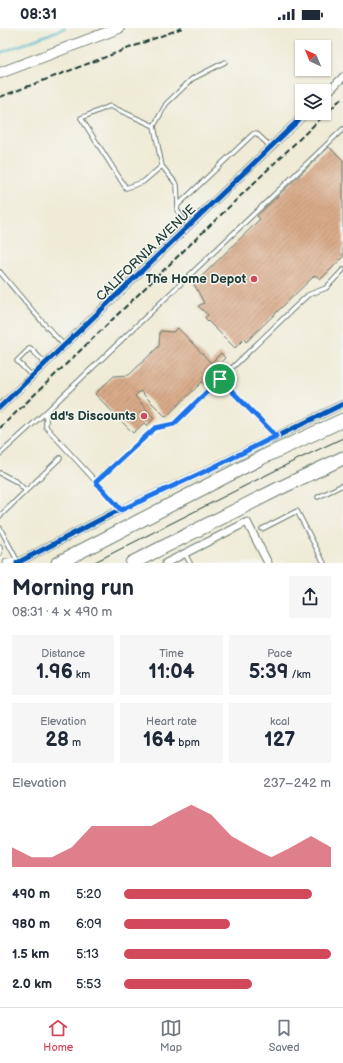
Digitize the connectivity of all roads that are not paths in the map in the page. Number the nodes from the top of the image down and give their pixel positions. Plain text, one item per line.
1 (118, 28) edge
2 (225, 62) dead end
3 (0, 73) edge
4 (343, 77) edge
5 (331, 89) edge
6 (299, 120) edge
7 (154, 126) junction
8 (343, 129) edge
9 (270, 147) junction
10 (162, 166) junction
11 (178, 205) junction
12 (189, 226) junction
13 (343, 270) edge
14 (0, 272) edge
15 (65, 346) junction
16 (46, 364) junction
17 (32, 377) junction
18 (220, 379) junction
19 (343, 404) edge
20 (0, 408) edge
21 (46, 412) junction
22 (343, 420) edge
23 (276, 436) junction
24 (0, 454) edge
25 (60, 458) dead end
26 (343, 458) edge
27 (0, 473) edge
28 (96, 482) junction
29 (343, 485) edge
30 (26, 491) junction
31 (318, 497) dead end
32 (121, 510) junction
33 (0, 516) edge
34 (0, 528) edge
35 (262, 529) dead end
36 (0, 547) edge
37 (0, 552) edge
38 (185, 554) junction
39 (145, 559) edge
40 (18, 562) edge
41 (7, 563) edge
42 (58, 563) edge
43 (132, 563) edge
44 (166, 563) edge
45 (190, 563) edge
46 (268, 563) edge
47 (324, 563) edge

1 - 3 main road
2 - 7 lane
4 - 5 street
6 - 9 street, CALIFORNIA AVENUE
7 - 10 lane
7 - 10 lane
8 - 21 lane
9 - 11 lane
9 - 12 street, CALIFORNIA AVENUE
10 - 11 lane
11 - 12 lane
12 - 15 street, CALIFORNIA AVENUE
13 - 18 lane
14 - 15 lane
15 - 16 street, CALIFORNIA AVENUE
16 - 17 street, CALIFORNIA AVENUE
16 - 17 lane
17 - 20 street, CALIFORNIA AVENUE
18 - 23 lane
18 - 28 lane
19 - 23 street
21 - 24 lane
21 - 28 lane
22 - 42 highway
23 - 32 street
25 - 30 lane
26 - 39 highway
27 - 30 lane
28 - 32 lane
29 - 31 lane
30 - 33 lane
32 - 40 street
34 - 40 lane
35 - 47 lane
36 - 37 lane
38 - 44 street
38 - 45 lane
38 - 46 street
39 - 43 highway
40 - 41 street

